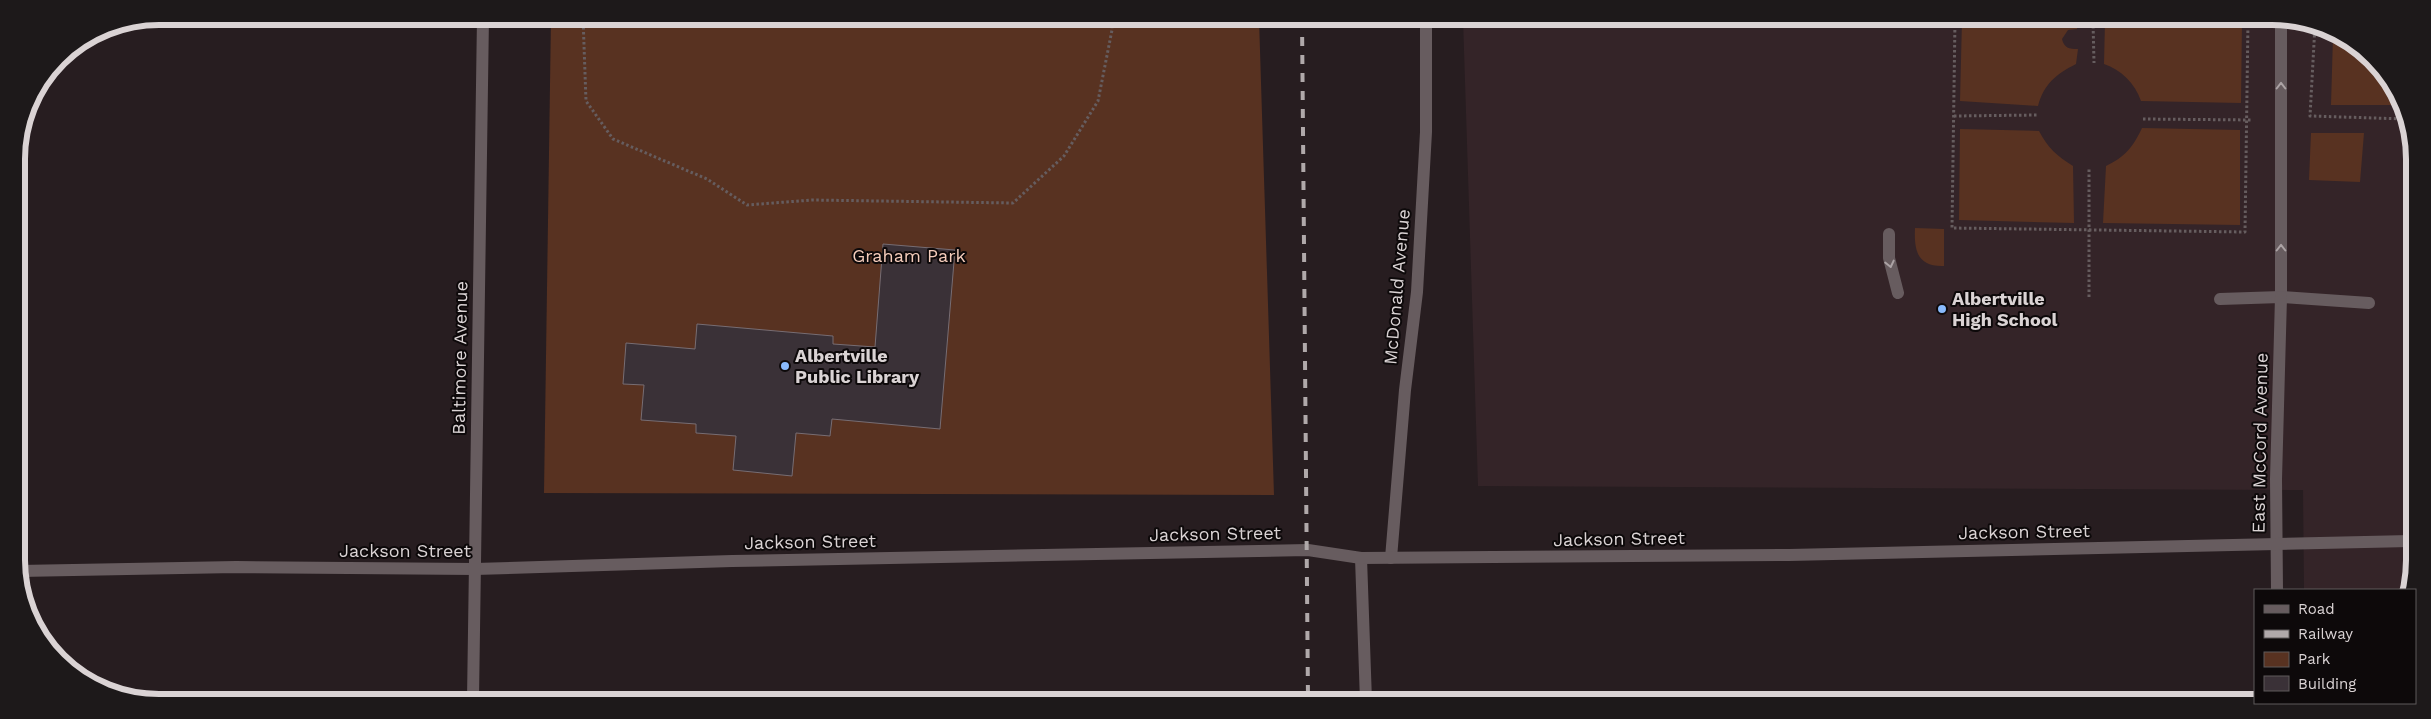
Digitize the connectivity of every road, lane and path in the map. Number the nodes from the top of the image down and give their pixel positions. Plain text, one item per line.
1 (483, 25) edge
2 (583, 25) edge
3 (1112, 25) edge
4 (1426, 25) edge
5 (1955, 25) edge
6 (2093, 25) edge
7 (2248, 25) edge
8 (2281, 26) edge
9 (2315, 32) edge
10 (2094, 63) dead end
11 (2037, 114) dead end
12 (1954, 116) junction
13 (2399, 118) edge
14 (2143, 119) dead end
15 (2247, 120) junction
16 (2253, 120) dead end
17 (2089, 168) dead end
18 (2089, 230) junction
19 (1889, 234) dead end
20 (1898, 293) dead end
21 (2088, 297) dead end
22 (2281, 297) junction
23 (2220, 299) dead end
24 (2369, 303) dead end
25 (2406, 541) edge
26 (2276, 543) junction
27 (1361, 558) junction
28 (1391, 558) junction
29 (474, 569) junction
30 (26, 571) edge
31 (2277, 589) edge
32 (473, 694) edge
33 (1366, 694) edge

1 - 29 street, Baltimore Avenue
2 - 3 path
4 - 28 street, McDonald Avenue
5 - 12 path
6 - 10 path
7 - 15 path
22 -> 8 street, East McCord Avenue
9 - 13 path
11 - 12 path
12 - 18 path
14 - 15 path
15 - 16 path
15 - 18 path
17 - 18 path
18 - 21 path
19 -> 20 street
22 - 23 street
22 - 24 street
22 - 26 street, East McCord Avenue
25 - 26 street, Jackson Street
26 - 28 street, Jackson Street
26 - 31 street, East McCord Avenue
27 - 28 street, Jackson Street
27 - 29 street, Jackson Street
27 - 33 street
29 - 30 street, Jackson Street
29 - 32 street, Baltimore Avenue

